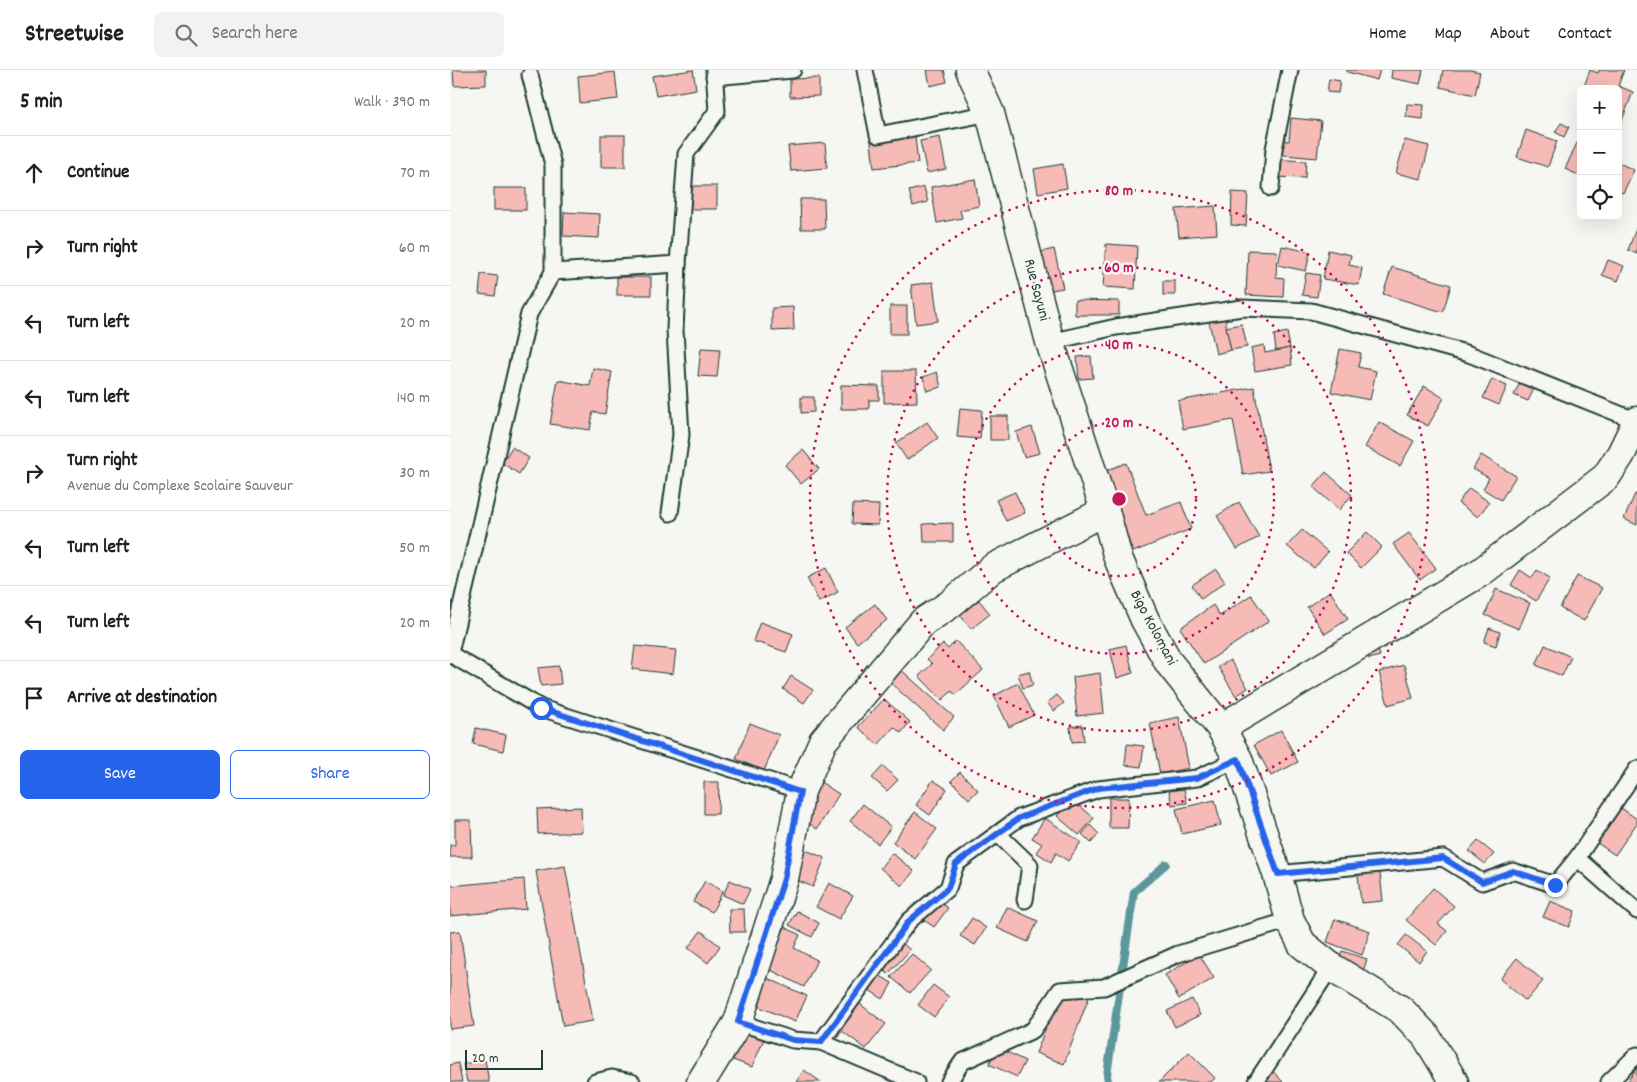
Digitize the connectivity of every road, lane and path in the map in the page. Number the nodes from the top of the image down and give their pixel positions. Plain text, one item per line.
1 (793, 70) edge
2 (865, 70) edge
3 (970, 70) edge
4 (1290, 70) edge
5 (714, 73) edge
6 (530, 75) dead end
7 (990, 113) junction
8 (1272, 188) dead end
9 (678, 264) junction
10 (553, 272) junction
11 (1050, 342) junction
12 (1637, 421) edge
13 (1105, 511) junction
14 (670, 513) dead end
15 (450, 653) edge
16 (1221, 728) junction
17 (1238, 759) junction
18 (1637, 769) edge
19 (800, 792) junction
20 (998, 834) junction
21 (1578, 858) junction
22 (1278, 874) junction
23 (1025, 900) dead end
24 (1637, 911) edge
25 (1290, 920) junction
26 (1331, 967) junction
27 (738, 1022) junction
28 (821, 1042) junction
29 (1637, 1055) edge
30 (594, 1082) edge
31 (632, 1082) edge
32 (701, 1082) edge
33 (916, 1082) edge
34 (948, 1082) edge
35 (1256, 1082) edge
36 (1454, 1082) edge
37 (1609, 1082) edge

1 - 5 lane
2 - 7 lane
3 - 7 street, Rue Sayuni
4 - 8 lane
5 - 9 lane
6 - 10 lane
7 - 11 street, Rue Sayuni
9 - 10 lane
9 - 14 lane
10 - 15 lane
11 - 12 lane
11 - 13 street, Rue Sayuni
12 - 16 street
13 - 16 street, Bigo Kolomani
13 - 19 street
15 - 19 lane
16 - 17 street, Bigo Kolomani
17 - 20 lane
17 - 22 street, Bigo Kolomani
18 - 21 lane
19 - 27 street
20 - 23 lane
20 - 28 lane
21 - 22 lane
21 - 24 lane
22 - 25 street, Bigo Kolomani
25 - 26 street, Bigo Kolomani
25 - 34 lane
26 - 35 lane
26 - 36 street, Bigo Kolomani
27 - 28 lane
27 - 32 street
28 - 33 lane
29 - 37 lane
30 - 31 lane

